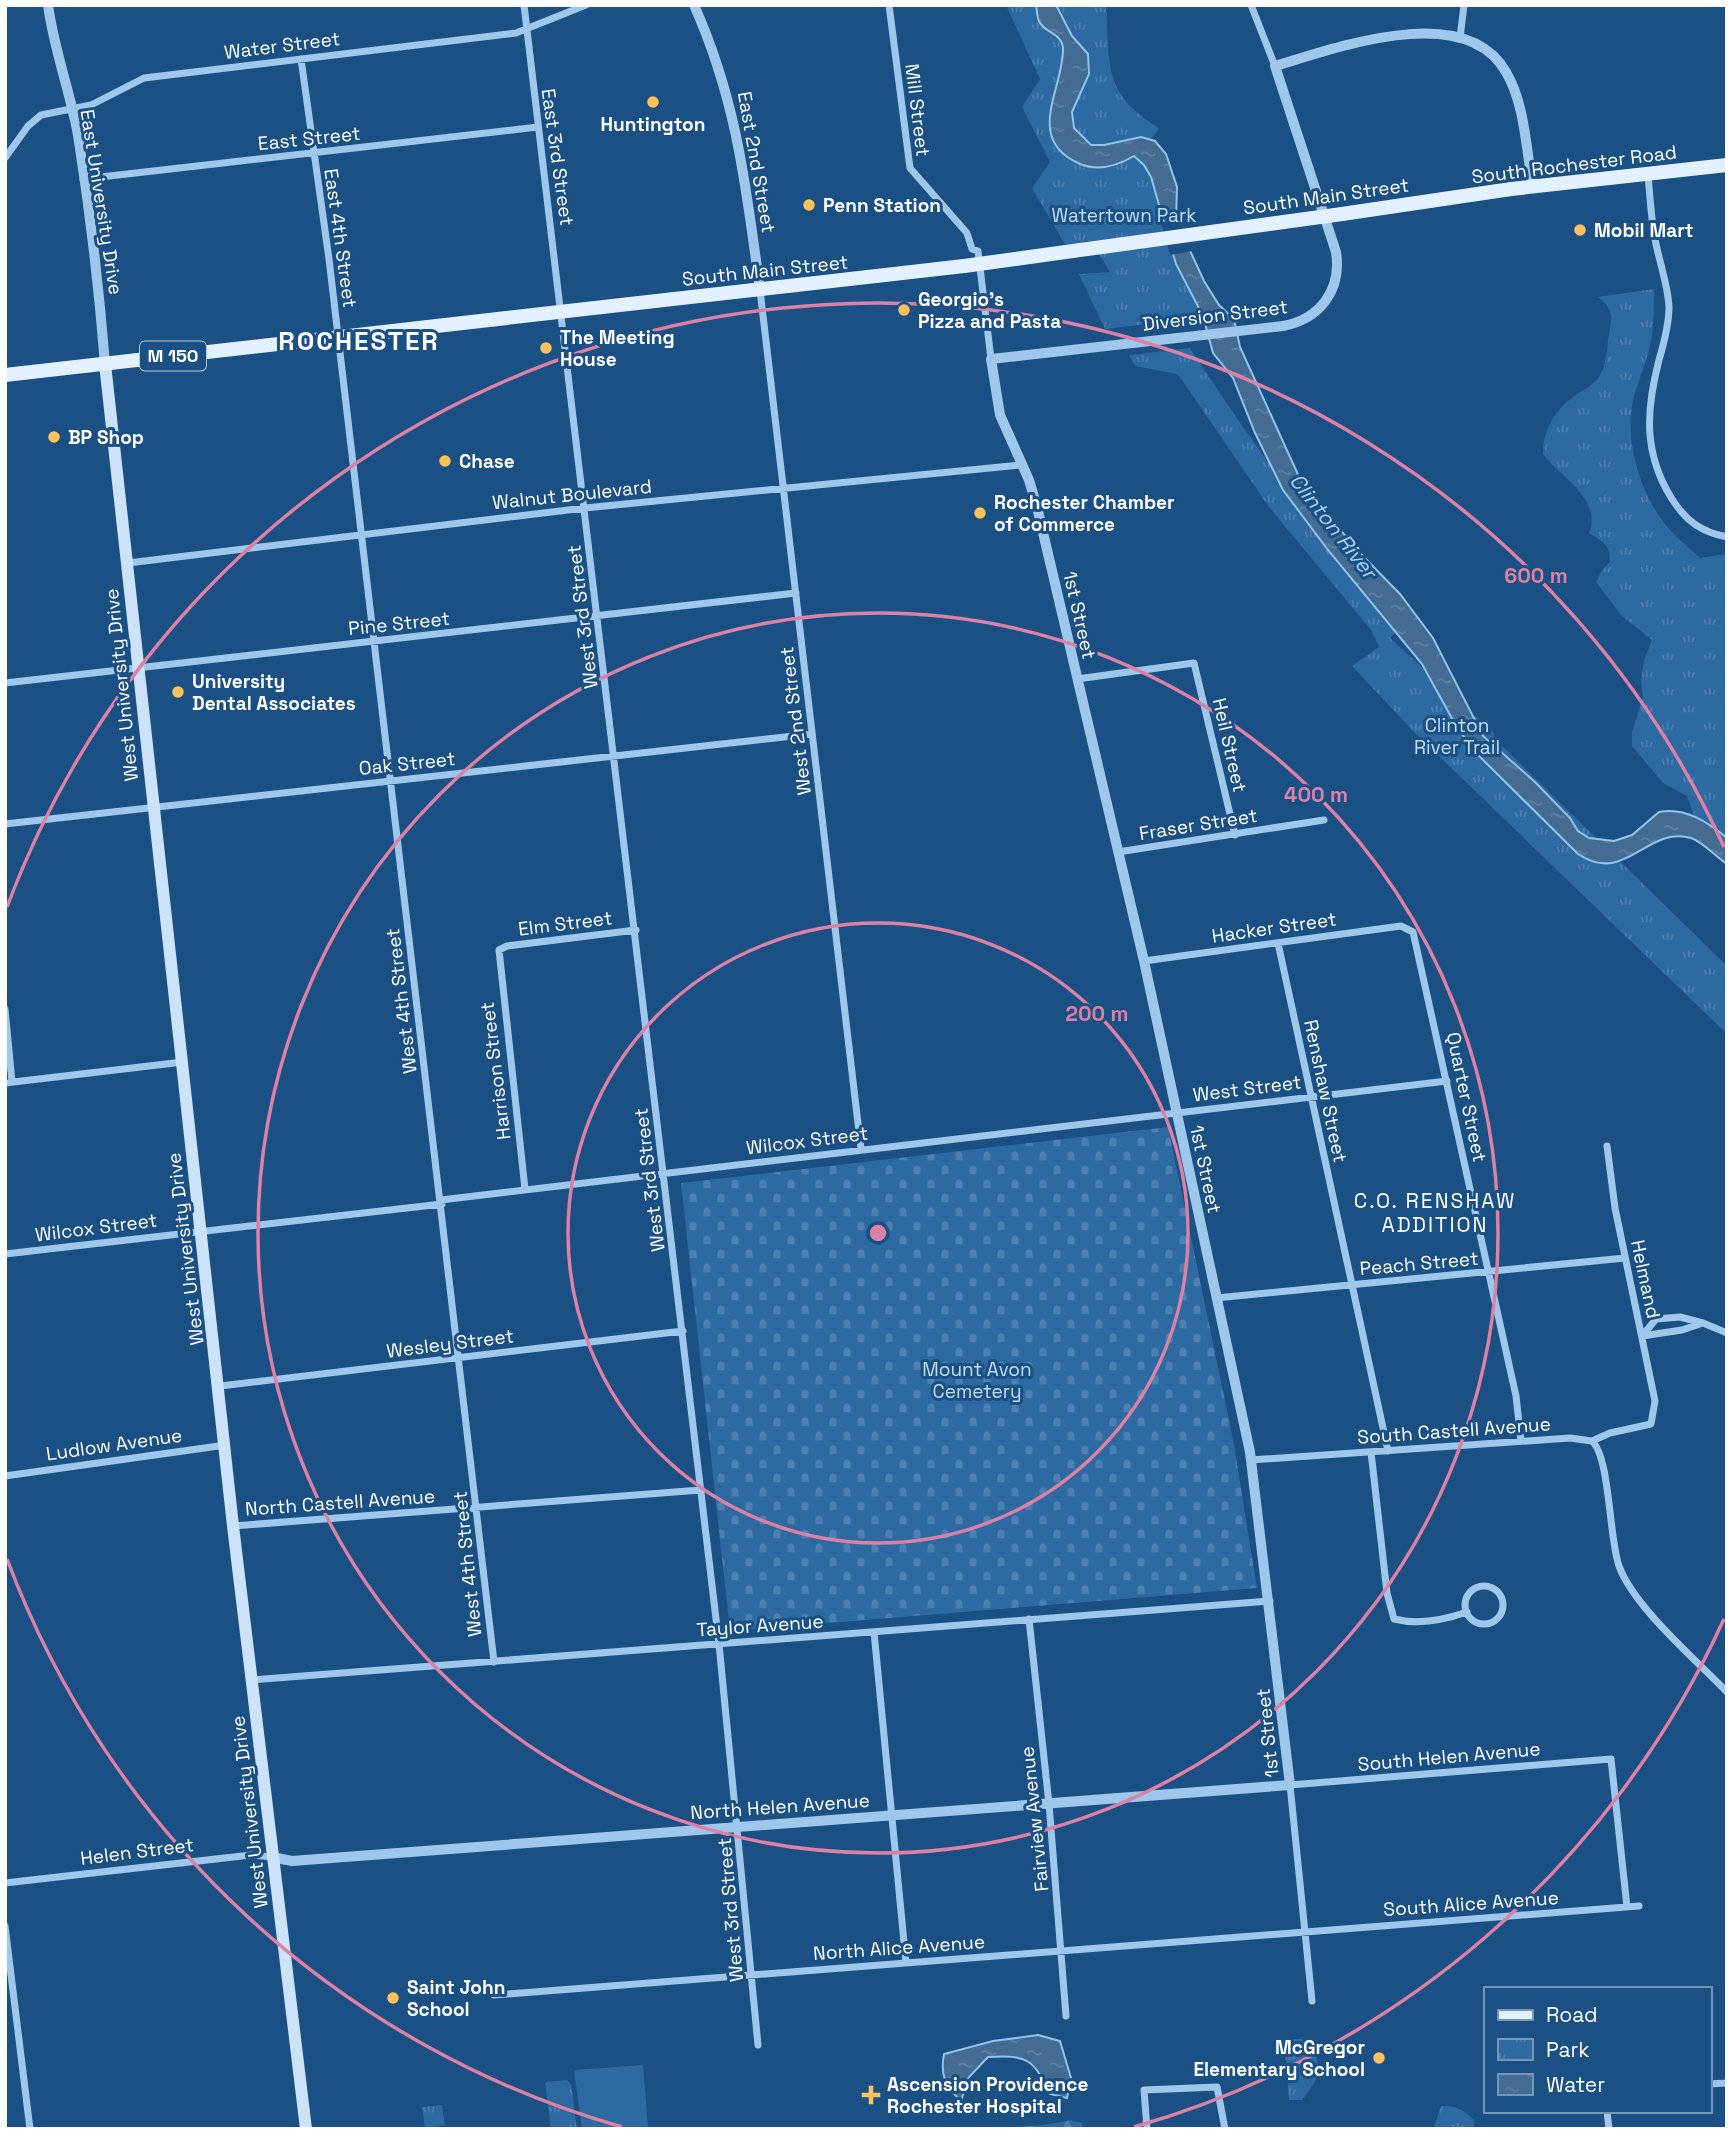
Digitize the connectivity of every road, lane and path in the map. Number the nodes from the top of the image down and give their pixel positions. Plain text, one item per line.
1 (48, 5) edge
2 (524, 5) edge
3 (586, 5) edge
4 (694, 5) edge
5 (889, 5) edge
6 (1251, 5) edge
7 (1464, 5) edge
8 (527, 31) junction
9 (1460, 38) junction
10 (301, 59) junction
11 (1275, 66) junction
12 (71, 108) junction
13 (538, 127) junction
14 (313, 153) junction
15 (5, 158) edge
16 (1727, 165) edge
17 (1648, 175) junction
18 (83, 179) junction
19 (1533, 187) junction
20 (1427, 202) joint
21 (760, 289) junction
22 (561, 312) junction
23 (338, 338) junction
24 (991, 359) junction
25 (105, 364) junction
26 (5, 375) edge
27 (1021, 465) junction
28 (783, 488) junction
29 (585, 508) junction
30 (360, 536) junction
31 (1727, 537) edge
32 (128, 563) junction
33 (796, 593) junction
34 (598, 616) junction
35 (374, 642) junction
36 (138, 668) junction
37 (1077, 679) junction
38 (5, 683) edge
39 (812, 734) junction
40 (615, 755) junction
41 (391, 781) junction
42 (152, 808) junction
43 (1324, 820) dead end
44 (5, 824) edge
45 (1235, 835) junction
46 (1118, 852) junction
47 (1408, 928) joint
48 (636, 930) junction
49 (1278, 943) junction
50 (499, 950) joint
51 (1144, 961) junction
52 (5, 1009) edge
53 (183, 1062) junction
54 (1447, 1081) junction
55 (9, 1083) edge
56 (1311, 1096) junction
57 (1177, 1113) junction
58 (1607, 1146) dead end
59 (861, 1149) junction
60 (664, 1172) junction
61 (525, 1189) junction
62 (441, 1202) junction
63 (203, 1231) junction
64 (5, 1254) edge
65 (1625, 1258) junction
66 (1489, 1272) junction
67 (1353, 1285) junction
68 (1216, 1298) junction
69 (1703, 1323) junction
70 (683, 1331) junction
71 (1727, 1333) edge
72 (1642, 1336) junction
73 (459, 1357) junction
74 (220, 1386) junction
75 (1654, 1419) joint
76 (1521, 1441) junction
77 (1592, 1441) junction
78 (226, 1445) junction
79 (1388, 1451) junction
80 (1371, 1452) junction
81 (1251, 1460) junction
82 (5, 1476) edge
83 (701, 1490) junction
84 (477, 1507) junction
85 (233, 1526) junction
86 (1270, 1601) junction
87 (1466, 1612) junction
88 (1029, 1619) junction
89 (874, 1632) junction
90 (719, 1644) junction
91 (494, 1662) junction
92 (252, 1680) junction
93 (1727, 1692) edge
94 (1290, 1785) junction
95 (1049, 1804) junction
96 (892, 1815) junction
97 (738, 1827) junction
98 (272, 1857) junction
99 (5, 1883) edge
100 (1639, 1906) dead end
101 (1628, 1907) junction
102 (5, 1926) edge
103 (1306, 1932) junction
104 (1062, 1951) junction
105 (906, 1963) junction
106 (752, 1975) junction
107 (494, 1995) dead end
108 (1311, 2001) dead end
109 (1066, 2016) dead end
110 (758, 2045) dead end
111 (30, 2129) edge
112 (306, 2129) edge
113 (1147, 2129) edge
114 (1225, 2129) edge

1 - 12 street, East University Drive
2 - 8 street, East 3rd Street
3 - 8 street, Water Street
4 - 21 street, East 2nd Street
5 - 24 street, Mill Street
6 - 11 street
7 - 9 street
8 - 10 street, Water Street
8 - 13 street, East 3rd Street
9 - 11 street
9 - 19 street
10 - 12 street, Water Street
10 - 14 street, East 4th Street
11 - 24 street, Diversion Street
12 - 15 street, Water Street
12 - 18 street, East University Drive
13 - 14 street, East Street
13 - 22 street, East 3rd Street
14 - 18 street, East Street
14 - 23 street, East 4th Street
16 - 17 main road, South Rochester Road / M 150
17 - 19 main road, South Rochester Road / M 150
17 - 31 street
18 - 25 street, East University Drive
19 - 20 main road, South Rochester Road / M 150
20 - 21 main road, South Main Street / M 150, bridge
21 - 22 main road, South Main Street / M 150
21 - 28 street, West 2nd Street
22 - 23 main road, South Main Street / M 150
22 - 29 street, West 3rd Street
23 - 25 main road, South Main Street / M 150
23 - 30 street, West 4th Street
24 - 27 street, 1st Street
25 - 26 main road, M 150
25 - 32 main road, West University Drive
27 - 28 street, Walnut Boulevard
27 - 37 street, 1st Street
28 - 29 street, Walnut Boulevard
28 - 33 street, West 2nd Street
29 - 30 street, Walnut Boulevard
29 - 34 street, West 3rd Street
30 - 32 street, Walnut Boulevard
30 - 35 street, West 4th Street
32 - 36 main road, West University Drive
33 - 34 street, Pine Street
33 - 39 street, West 2nd Street
34 - 35 street, Pine Street
34 - 40 street, West 3rd Street
35 - 36 street, Pine Street
35 - 41 street, West 4th Street
36 - 38 street, Pine Street
36 - 42 main road, West University Drive
37 - 45 street, Heil Street
37 - 46 street, 1st Street
39 - 40 street, Oak Street
39 - 59 street, West 2nd Street
40 - 41 street, Oak Street
40 - 48 street, West 3rd Street
41 - 42 street, Oak Street
41 - 62 street, West 4th Street
42 - 44 street, Oak Street
42 - 53 main road, West University Drive
43 - 45 street, Fraser Street
45 - 46 street, Fraser Street
46 - 51 street, 1st Street
47 - 49 street, Hacker Street
47 - 54 street, Quarter Street
48 - 50 street, Elm Street
48 - 60 street, West 3rd Street
49 - 51 street, Hacker Street
49 - 56 street, Renshaw Street
50 - 61 street, Harrison Street
51 - 57 street, 1st Street
52 - 55 street
53 - 55 street
53 - 63 main road, West University Drive
54 - 56 street, West Street
54 - 66 street, Quarter Street
56 - 57 street, West Street
56 - 67 street, Renshaw Street
57 - 59 street, Wilcox Street
57 - 68 street, 1st Street
58 - 65 street, Helmand
59 - 60 street, Wilcox Street
60 - 61 street, Wilcox Street
60 - 70 street, West 3rd Street
61 - 62 street, Wilcox Street
62 - 63 street, Wilcox Street
62 - 73 street, West 4th Street
63 - 64 street, Wilcox Street
63 - 74 main road, West University Drive
65 - 66 street, Peach Street
65 - 72 street, Helmand
66 - 67 street, Peach Street
66 - 76 street, Quarter Street
67 - 68 street, Peach Street
67 - 79 street, Renshaw Street
68 - 81 street, 1st Street
69 - 71 street
69 - 72 street
69 - 72 street
70 - 73 street, Wesley Street
70 - 83 street, West 3rd Street
72 - 75 street, Helmand
73 - 74 street, Wesley Street
73 - 84 street, West 4th Street
74 - 78 main road, West University Drive
75 - 77 street, South Castell Avenue
76 - 77 street, South Castell Avenue
76 - 79 street, South Castell Avenue
77 - 93 street
78 - 82 street, Ludlow Avenue
78 - 85 main road, West University Drive
79 - 80 street, South Castell Avenue
80 - 81 street, South Castell Avenue
80 - 87 street
81 - 86 street, 1st Street
83 - 84 street, North Castell Avenue
83 - 90 street, West 3rd Street
84 - 85 street, North Castell Avenue
84 - 91 street, West 4th Street
85 - 92 main road, West University Drive
86 - 88 street, Taylor Avenue
86 - 94 street, 1st Street
87 - 87 street
88 - 89 street, Taylor Avenue
88 - 95 street, Fairview Avenue
89 - 90 street, Taylor Avenue
89 - 96 street
90 - 91 street, Taylor Avenue
90 - 97 street, West 3rd Street
91 - 92 street, Taylor Avenue
92 - 98 main road, West University Drive
94 - 95 street, North Helen Avenue
94 - 101 street, South Helen Avenue
94 - 103 street, 1st Street
95 - 96 street, North Helen Avenue
95 - 104 street, Fairview Avenue
96 - 97 street, North Helen Avenue
96 - 105 street
97 - 98 street, North Helen Avenue
97 - 106 street, West 3rd Street
98 - 99 street, Helen Street
98 - 112 main road, West University Drive
100 - 101 street, South Alice Avenue
101 - 103 street, South Alice Avenue
102 - 111 street
103 - 104 street, North Alice Avenue
103 - 108 street, 1st Street
104 - 105 street, North Alice Avenue
104 - 109 street, Fairview Avenue
105 - 106 street, North Alice Avenue
106 - 107 street, North Alice Avenue
106 - 110 street, West 3rd Street
113 - 114 street

